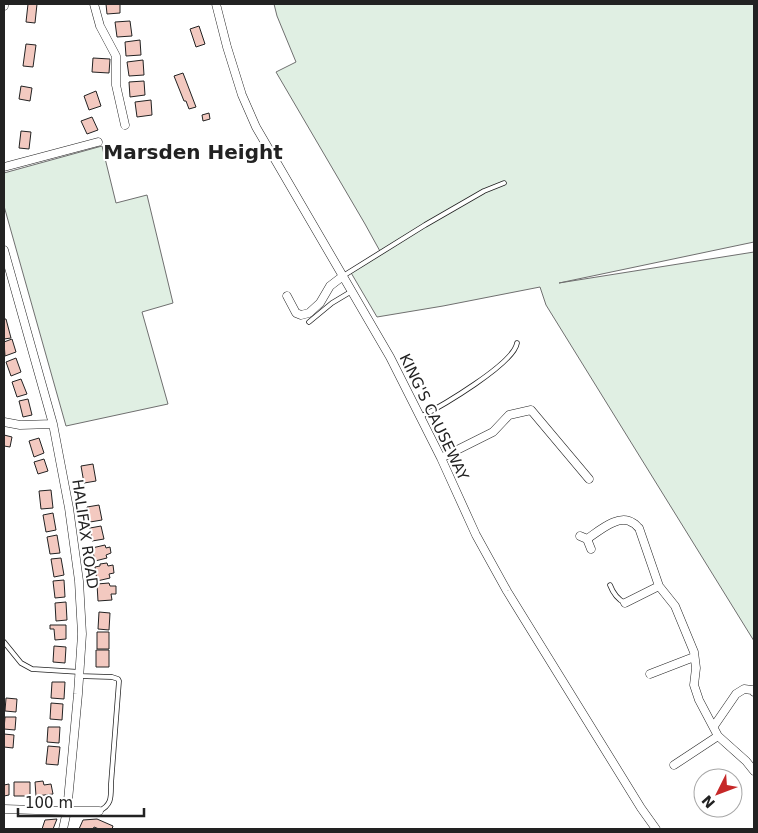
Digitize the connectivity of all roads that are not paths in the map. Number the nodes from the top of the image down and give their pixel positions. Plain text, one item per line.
1 (94, 4) edge
2 (216, 4) edge
3 (125, 125) dead end
4 (98, 142) dead end
5 (4, 167) edge
6 (504, 183) dead end
7 (4, 250) edge
8 (343, 276) junction
9 (352, 292) junction
10 (287, 296) dead end
11 (310, 322) dead end
12 (517, 342) dead end
13 (420, 417) junction
14 (4, 422) edge
15 (53, 424) junction
16 (441, 458) junction
17 (589, 479) dead end
18 (591, 550) dead end
19 (610, 585) dead end
20 (659, 586) junction
21 (625, 603) joint
22 (4, 642) edge
23 (694, 657) junction
24 (80, 674) junction
25 (650, 674) dead end
26 (754, 692) edge
27 (714, 726) junction
28 (718, 736) junction
29 (674, 765) dead end
30 (754, 771) edge
31 (4, 809) edge
32 (67, 811) junction
33 (99, 811) joint
34 (63, 829) edge
35 (656, 829) edge

1 - 3 street
2 - 8 street, KING'S CAUSEWAY
4 - 5 street
6 - 8 lane
7 - 15 street, HALIFAX ROAD
8 - 9 street, KING'S CAUSEWAY
8 - 10 street
9 - 11 lane
9 - 13 street, KING'S CAUSEWAY
12 - 13 lane
13 - 16 street, KING'S CAUSEWAY
14 - 15 street
15 - 24 street, HALIFAX ROAD
16 - 17 street
16 - 35 street, KING'S CAUSEWAY
18 - 20 street
19 - 21 lane
20 - 21 street
20 - 23 street
22 - 24 lane
23 - 25 street
23 - 27 street
24 - 32 street, HALIFAX ROAD
24 - 33 lane
26 - 27 street
27 - 28 street
28 - 29 street
28 - 30 street
31 - 32 street
32 - 33 street
32 - 34 street, HALIFAX ROAD

